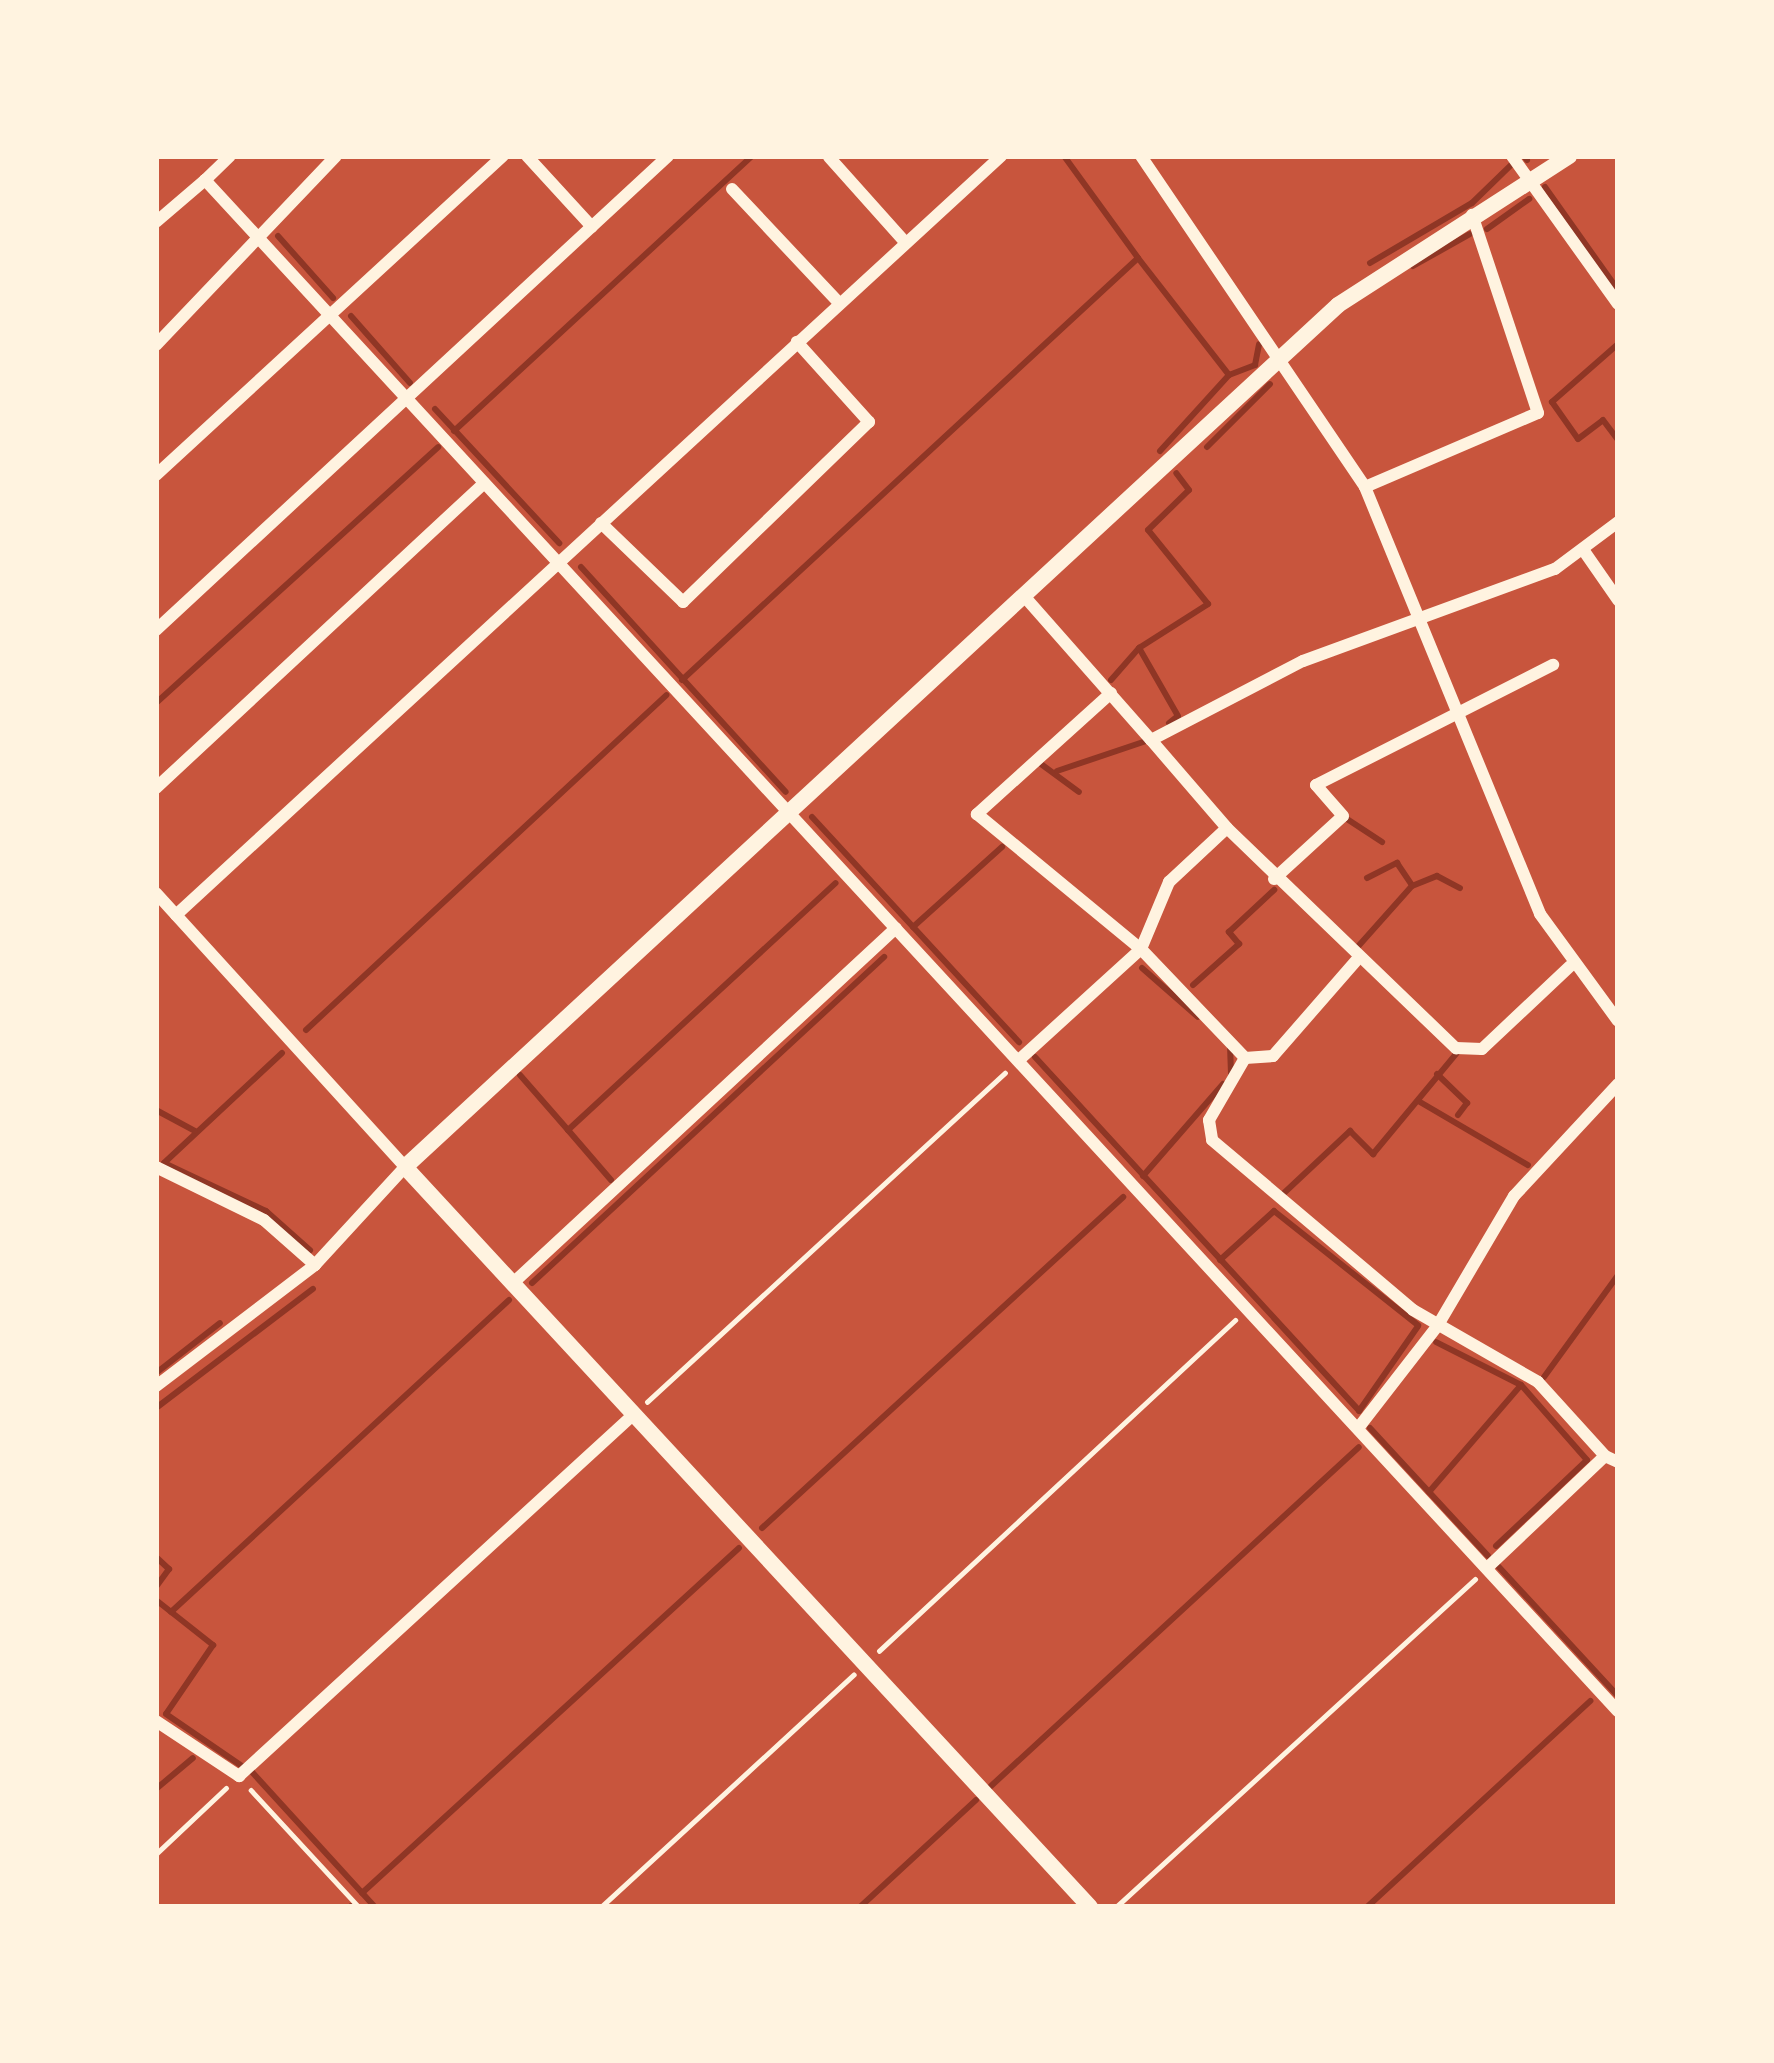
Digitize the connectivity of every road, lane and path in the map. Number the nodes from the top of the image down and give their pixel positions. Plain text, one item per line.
1 (230, 156) edge
2 (335, 156) edge
3 (503, 156) edge
4 (527, 156) edge
5 (668, 156) edge
6 (1001, 156) edge
7 (1142, 156) edge
8 (1512, 156) edge
9 (1569, 156) edge
10 (829, 158) edge
11 (205, 180) junction
12 (1529, 181) junction
13 (732, 189) dead end
14 (1472, 215) junction
15 (156, 222) edge
16 (592, 226) junction
17 (259, 239) junction
18 (905, 242) junction
19 (839, 303) junction
20 (1618, 304) edge
21 (331, 318) junction
22 (797, 342) junction
23 (156, 345) edge
24 (1282, 358) junction
25 (406, 398) junction
26 (156, 475) edge
27 (484, 483) junction
28 (1365, 487) junction
29 (1618, 521) edge
30 (601, 523) junction
31 (1584, 550) junction
32 (558, 563) junction
33 (1024, 596) junction
34 (1618, 600) edge
35 (1417, 622) junction
36 (156, 630) edge
37 (1553, 665) dead end
38 (1111, 693) junction
39 (1454, 714) junction
40 (1151, 740) junction
41 (156, 788) edge
42 (789, 812) junction
43 (1228, 828) junction
44 (1274, 879) junction
45 (156, 893) edge
46 (176, 915) junction
47 (896, 928) junction
48 (1141, 949) junction
49 (1356, 962) junction
50 (1570, 966) junction
51 (1618, 1021) edge
52 (1245, 1058) junction
53 (1020, 1059) junction
54 (1618, 1084) edge
55 (156, 1167) edge
56 (405, 1167) junction
57 (315, 1264) junction
58 (513, 1283) junction
59 (1247, 1309) junction
60 (1438, 1325) junction
61 (156, 1386) edge
62 (634, 1414) junction
63 (1358, 1427) junction
64 (1612, 1459) edge
65 (1488, 1567) junction
66 (865, 1664) junction
67 (1618, 1711) edge
68 (156, 1721) edge
69 (239, 1776) junction
70 (156, 1854) edge
71 (359, 1907) edge
72 (601, 1907) edge
73 (1090, 1907) edge
74 (1116, 1907) edge

1 - 11 street
2 - 17 street
3 - 21 street
4 - 16 street
5 - 16 street
6 - 18 street
7 - 24 street
8 - 12 street
9 - 12 street
10 - 18 street
11 - 15 street
11 - 17 street
12 - 14 street
12 - 20 street
13 - 19 street
14 - 24 street
14 - 28 street
16 - 25 street
17 - 21 street
17 - 23 street
18 - 19 street
19 - 22 street
21 - 25 street
21 - 26 street
22 - 30 street
22 - 30 street
24 - 28 street
24 - 33 street
25 - 27 street
25 - 36 street
27 - 32 street
27 - 41 street
28 - 35 street
29 - 31 street
30 - 32 street
31 - 34 street
31 - 35 street
32 - 42 street
32 - 46 street
33 - 38 street
33 - 42 street
35 - 39 street
35 - 40 street
37 - 39 street
38 - 40 street
38 - 48 street
39 - 44 street
39 - 50 street
40 - 43 street
42 - 47 street
42 - 56 street
43 - 44 street
43 - 48 street
44 - 49 street
45 - 46 street
46 - 56 street
47 - 53 street
47 - 58 street
48 - 52 street
48 - 53 street
49 - 50 street
49 - 52 street
50 - 51 street
52 - 60 street
53 - 59 street
53 - 62 path
54 - 60 street
55 - 57 street
56 - 57 street
56 - 58 street
57 - 61 street
58 - 62 street
59 - 63 street
59 - 66 path
60 - 63 street
60 - 64 street
62 - 66 street
62 - 69 street
63 - 65 street
64 - 65 street
65 - 67 street
65 - 74 path
66 - 72 path
66 - 73 street
68 - 69 street
69 - 70 path
69 - 71 path

